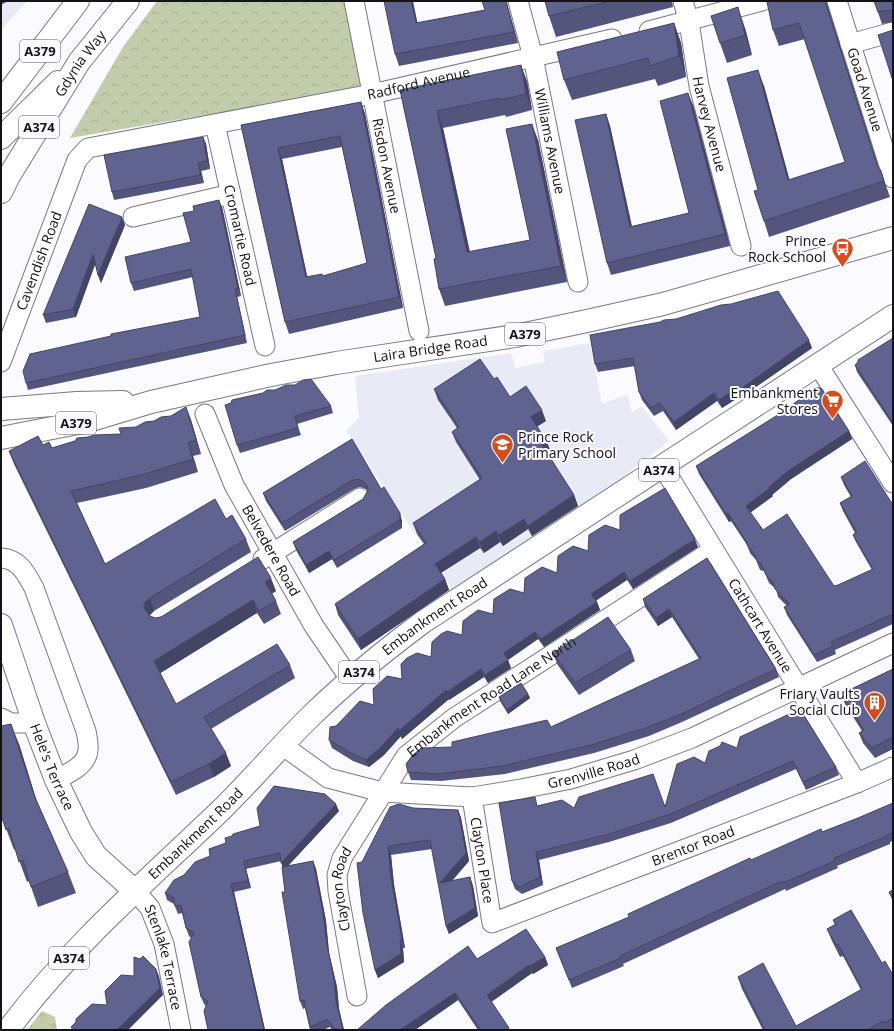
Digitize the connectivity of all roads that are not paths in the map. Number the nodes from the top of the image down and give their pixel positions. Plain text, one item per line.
1 (78, 1) edge
2 (128, 1) edge
3 (354, 1) edge
4 (518, 1) edge
5 (683, 1) edge
6 (762, 1) edge
7 (837, 1) edge
8 (689, 22) junction
9 (893, 32) edge
10 (850, 44) junction
11 (533, 57) junction
12 (79, 62) junction
13 (372, 94) junction
14 (1, 102) edge
15 (215, 124) junction
16 (1, 138) edge
17 (76, 160) joint
18 (893, 178) edge
19 (1, 192) edge
20 (231, 194) junction
21 (133, 217) dead end
22 (893, 238) edge
23 (741, 246) dead end
24 (578, 282) dead end
25 (893, 316) edge
26 (420, 331) dead end
27 (265, 346) dead end
28 (1, 362) edge
29 (818, 365) junction
30 (151, 402) junction
31 (1, 409) edge
32 (205, 414) dead end
33 (1, 438) edge
34 (662, 467) junction
35 (893, 483) edge
36 (360, 498) dead end
37 (714, 550) junction
38 (273, 553) junction
39 (1, 558) edge
40 (247, 569) edge
41 (1, 626) edge
42 (893, 643) edge
43 (350, 679) junction
44 (798, 688) junction
45 (1, 718) edge
46 (34, 723) junction
47 (282, 745) junction
48 (893, 767) edge
49 (56, 780) junction
50 (857, 783) junction
51 (382, 792) junction
52 (472, 797) junction
53 (134, 891) junction
54 (492, 923) joint
55 (357, 996) dead end
56 (8, 1030) edge
57 (182, 1030) edge

1 - 14 main road, A379
2 - 12 main road, Gdynia Way / A374
3 - 13 street, Risdon Avenue
4 - 11 street, Williams Avenue
5 - 8 street, Harvey Avenue
6 - 8 street, Radford Avenue
7 - 10 street, Goad Avenue
8 - 11 street, Radford Avenue
8 - 23 street, Harvey Avenue
9 - 10 street
10 - 18 street, Goad Avenue
11 - 13 street, Radford Avenue
11 - 24 street, Williams Avenue
12 - 16 main road, A379
12 - 19 main road, Gdynia Way / A374
13 - 15 street, Radford Avenue
13 - 26 street, Risdon Avenue
15 - 17 street, Radford Avenue
15 - 20 street, Cromartie Road
17 - 28 street, Cavendish Road
20 - 21 street
20 - 27 street, Cromartie Road
22 - 30 main road, Laira Bridge Road / A379
25 - 29 main road, Embankment Road / A374
29 - 34 main road, Embankment Road / A374
29 - 35 street
30 - 31 main road, Laira Bridge Road / A379
30 - 33 main road, Laira Bridge Road / A379
32 - 38 street, Belvedere Road
34 - 37 street, Cathcart Avenue
34 - 43 main road, Embankment Road / A374
36 - 38 street
37 - 44 street, Cathcart Avenue
37 - 51 street, Embankment Road Lane North
38 - 40 street
38 - 43 street, Belvedere Road
39 - 49 street
41 - 46 main road, Hele's Terrace
42 - 44 street, Grenville Road
43 - 47 main road, Embankment Road / A374
44 - 50 street, Cathcart Avenue
44 - 52 street, Grenville Road
45 - 46 street
46 - 49 main road, Hele's Terrace
47 - 51 street, Grenville Road
47 - 53 main road, Embankment Road / A374
48 - 50 street, Brentor Road
49 - 53 main road, Hele's Terrace
50 - 54 street, Brentor Road
51 - 52 street, Grenville Road
51 - 55 street, Clayton Road
52 - 54 street, Clayton Place
53 - 56 main road, Embankment Road / A374
53 - 57 street, Stenlake Terrace

